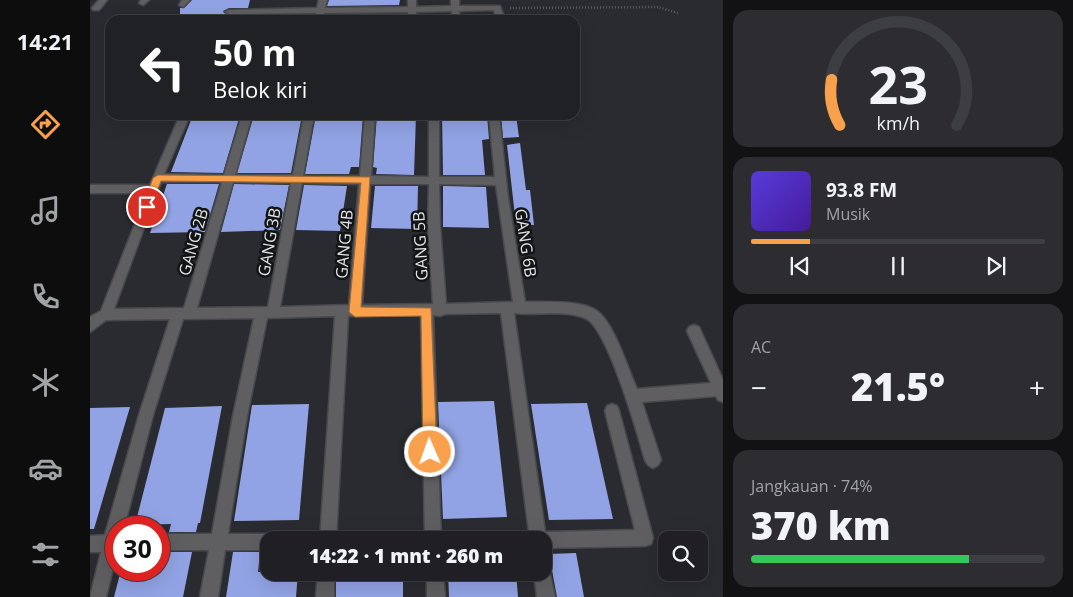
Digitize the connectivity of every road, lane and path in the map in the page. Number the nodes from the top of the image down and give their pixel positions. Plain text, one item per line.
1 (103, 0) edge
2 (235, 0) edge
3 (279, 0) edge
4 (323, 0) edge
5 (368, 4) edge
6 (412, 4) edge
7 (455, 4) edge
8 (96, 8) dead end
9 (497, 8) junction
10 (274, 10) junction
11 (319, 10) junction
12 (678, 12) dead end
13 (228, 15) edge
14 (236, 15) edge
15 (274, 15) edge
16 (319, 15) edge
17 (499, 15) edge
18 (183, 120) edge
19 (246, 120) edge
20 (308, 120) edge
21 (370, 120) edge
22 (434, 120) edge
23 (495, 120) edge
24 (228, 179) junction
25 (297, 179) junction
26 (366, 179) junction
27 (435, 180) junction
28 (501, 181) junction
29 (156, 183) junction
30 (90, 189) edge
31 (513, 309) junction
32 (434, 311) junction
33 (267, 312) junction
34 (348, 312) junction
35 (184, 314) junction
36 (106, 315) junction
37 (90, 326) edge
38 (694, 331) dead end
39 (722, 391) edge
40 (633, 396) junction
41 (612, 411) dead end
42 (653, 460) dead end
43 (120, 516) edge
44 (329, 531) edge
45 (433, 531) edge
46 (537, 531) edge
47 (552, 540) edge
48 (170, 542) edge
49 (218, 542) junction
50 (260, 542) edge
51 (105, 543) edge
52 (90, 544) edge
53 (105, 572) edge
54 (326, 581) edge
55 (435, 581) edge
56 (543, 581) edge
57 (98, 597) edge
58 (209, 597) edge
59 (325, 597) edge
60 (436, 597) edge
61 (546, 597) edge

1 - 8 street
2 - 13 street
3 - 10 street
4 - 11 street
5 - 6 street
5 - 11 street
6 - 7 street
7 - 9 street
9 - 12 path
9 - 17 street
10 - 11 street
10 - 14 street
10 - 15 street
11 - 16 street
18 - 29 street
19 - 24 street, GANG 2B
20 - 25 street, GANG 3B
21 - 26 street, GANG 4B
22 - 27 street, GANG 5B
23 - 28 street, GANG 6B
24 - 25 street
24 - 29 street
24 - 35 street, GANG 2B
25 - 26 street
25 - 33 street, GANG 3B
26 - 27 street
26 - 34 street, GANG 4B
27 - 28 street
27 - 32 street, GANG 5B
28 - 31 street, GANG 6B
29 - 30 street
29 - 36 street
31 - 32 street
31 - 40 street
31 - 46 street, GANG 6B
32 - 34 street
32 - 45 street, GANG 5B
33 - 34 street
33 - 35 street
33 - 49 street, GANG 3B
34 - 44 street, GANG 4B
35 - 36 street
35 - 43 street, GANG 2B
36 - 37 street
38 - 39 street
39 - 40 street
40 - 42 street
41 - 47 street
48 - 49 street
49 - 50 street
49 - 58 street, GANG 3B
51 - 52 street
53 - 57 street, GANG 2B
54 - 59 street
55 - 60 street
56 - 61 street

